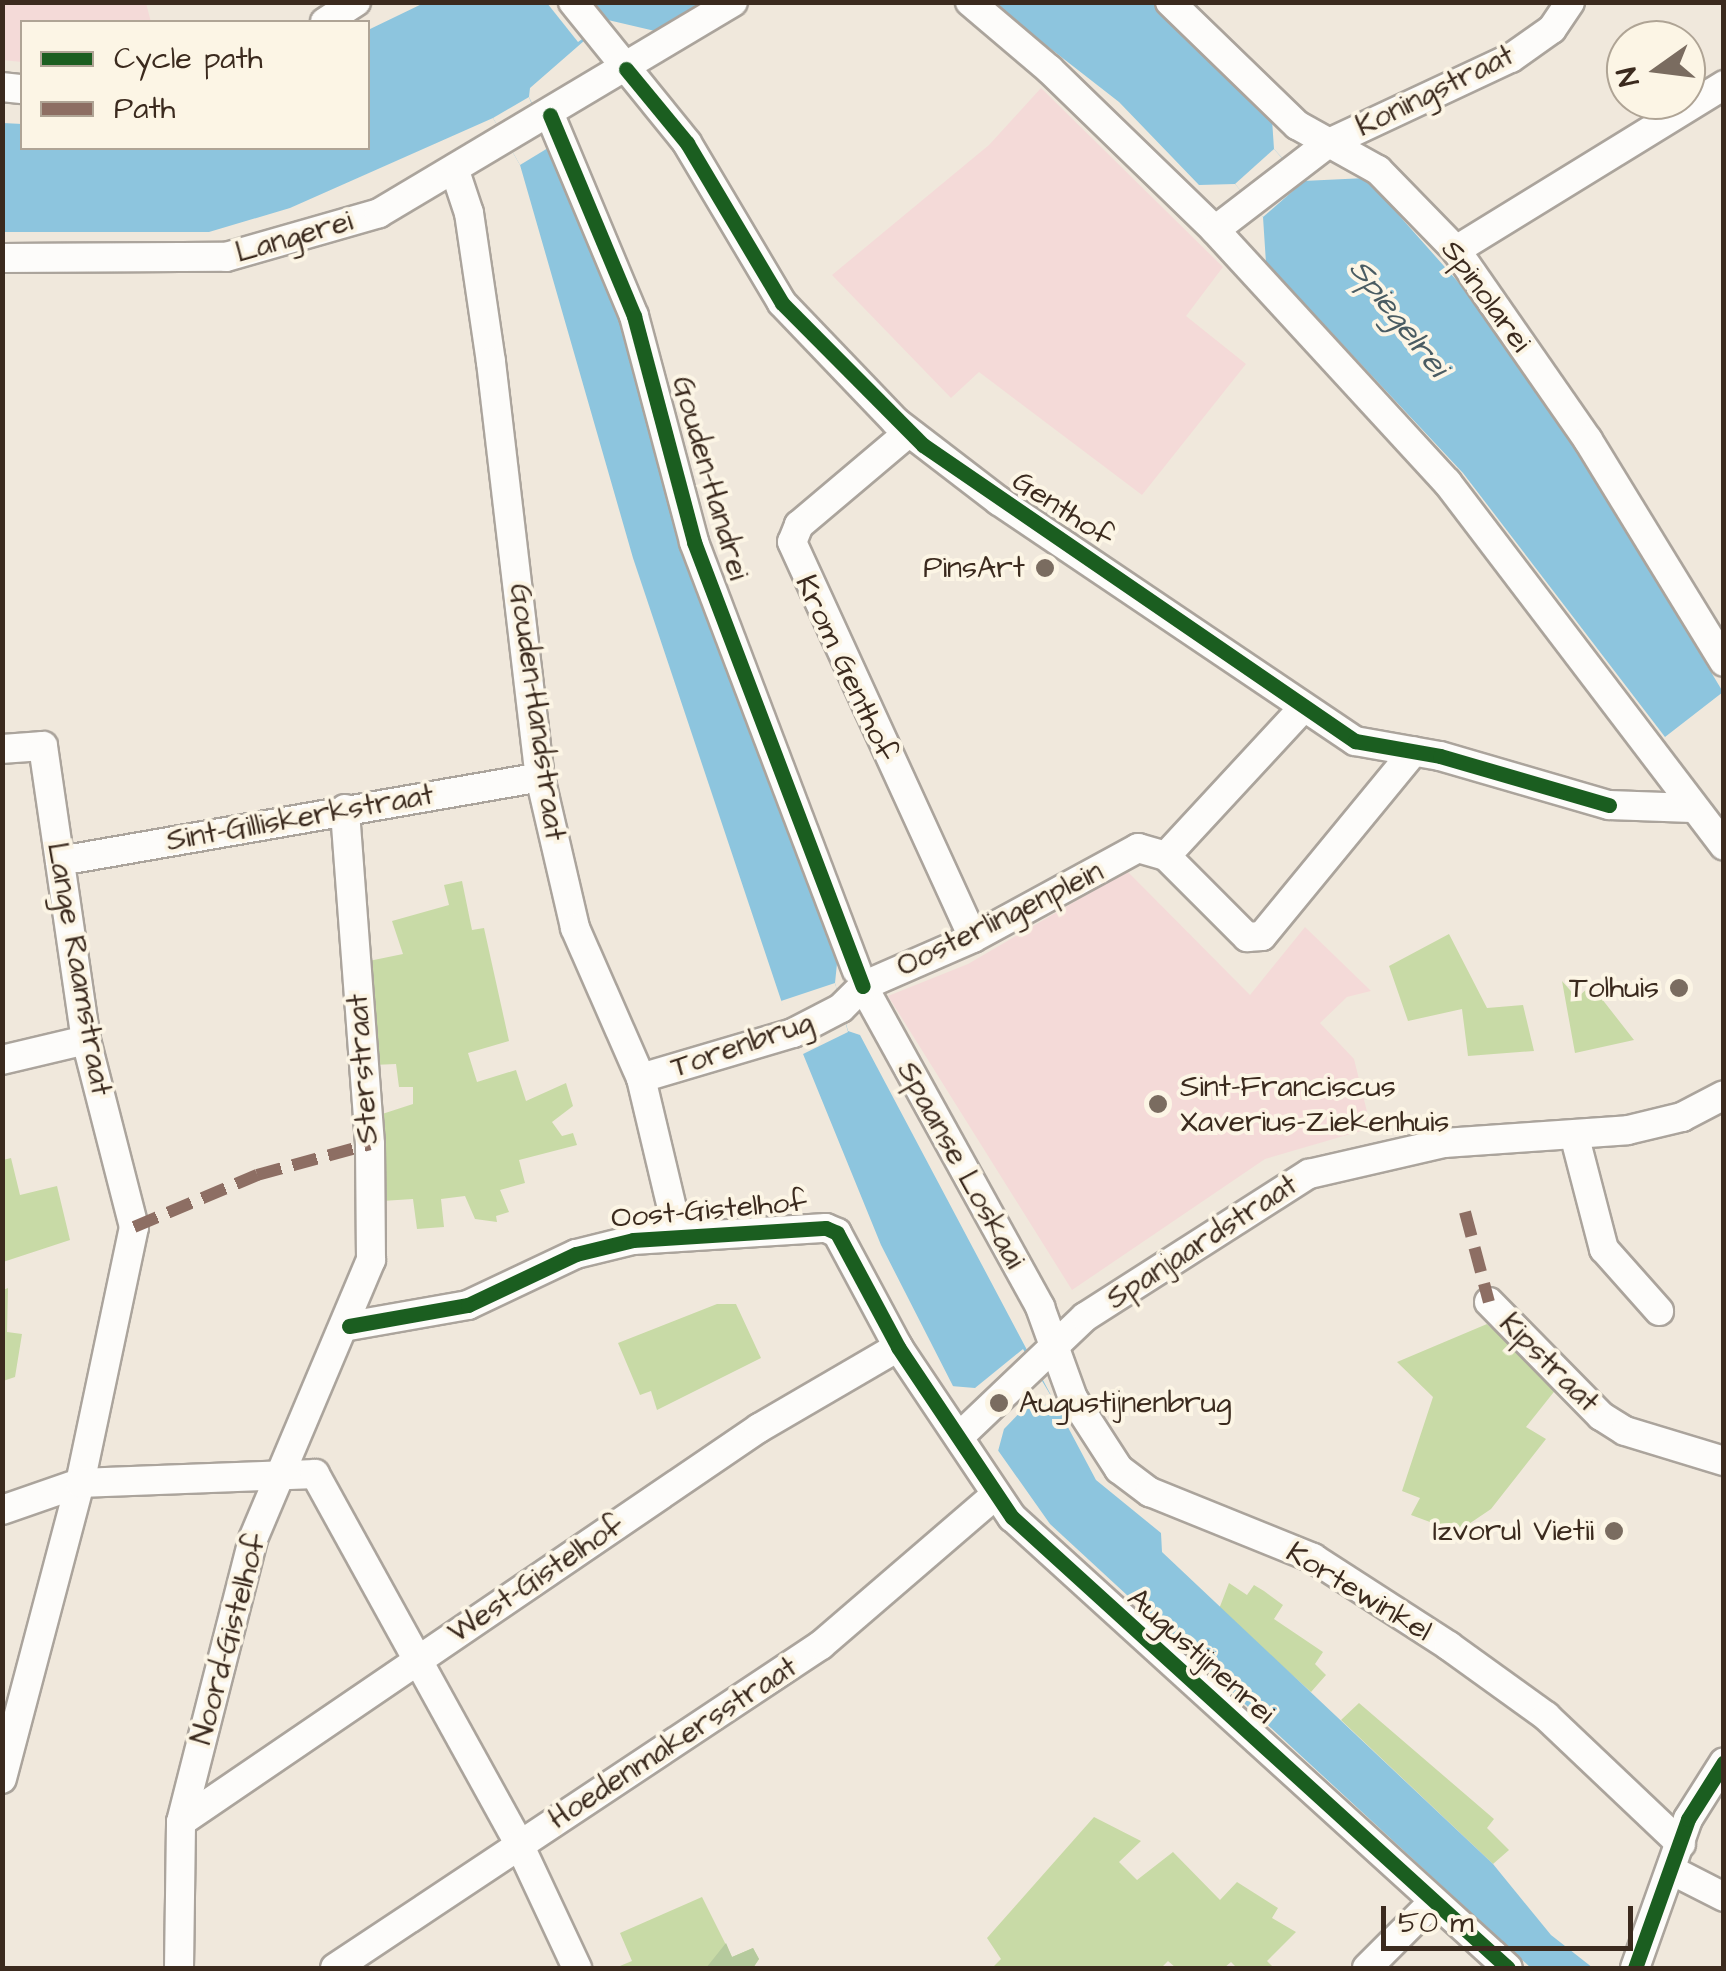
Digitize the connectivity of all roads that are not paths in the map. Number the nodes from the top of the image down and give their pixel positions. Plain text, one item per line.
1 (356, 2) edge
2 (573, 2) edge
3 (732, 2) edge
4 (970, 2) edge
5 (1170, 2) edge
6 (1570, 2) edge
7 (328, 20) edge
8 (626, 69) junction
9 (1724, 85) edge
10 (550, 116) junction
11 (1327, 144) junction
12 (455, 171) junction
13 (1215, 230) junction
14 (1456, 250) junction
15 (2, 258) edge
16 (908, 433) junction
17 (1724, 662) edge
18 (1302, 709) junction
19 (2, 748) edge
20 (1414, 751) junction
21 (540, 777) junction
22 (1692, 808) junction
23 (345, 810) junction
24 (1724, 846) edge
25 (1166, 856) junction
26 (60, 861) junction
27 (974, 938) junction
28 (860, 978) junction
29 (841, 1008) joint
30 (86, 1040) junction
31 (2, 1060) edge
32 (641, 1078) junction
33 (1724, 1095) edge
34 (1575, 1138) junction
35 (680, 1236) junction
36 (1489, 1302) dead end
37 (1660, 1312) dead end
38 (349, 1326) junction
39 (898, 1347) junction
40 (1044, 1359) junction
41 (967, 1430) junction
42 (1724, 1461) edge
43 (280, 1472) junction
44 (80, 1482) junction
45 (994, 1496) junction
46 (2, 1510) edge
47 (418, 1660) junction
48 (1724, 1762) edge
49 (2, 1778) edge
50 (182, 1822) junction
51 (519, 1844) junction
52 (1681, 1844) junction
53 (1672, 1871) junction
54 (1724, 1897) edge
55 (1432, 1903) junction
56 (179, 1968) edge
57 (335, 1968) edge
58 (577, 1968) edge
59 (1367, 1968) edge
60 (1508, 1968) edge
61 (1635, 1968) edge

1 - 7 street
2 - 8 street, Genthof
3 - 8 street
4 - 13 street
5 - 11 street, Spinolarei
6 - 11 street, Koningstraat
8 - 10 street
8 - 16 street, Genthof
9 - 14 street
10 - 12 street, Langerei
10 - 28 street, Gouden-Handrei
11 - 13 street, Koningstraat
11 - 14 street, Spinolarei
12 - 15 street, Langerei
12 - 21 street, Gouden-Handstraat
13 - 22 street
14 - 17 street, Spinolarei
16 - 18 street, Genthof
16 - 27 street, Krom Genthof
18 - 20 street, Genthof
18 - 25 street
19 - 26 street, Lange Raamstraat
20 - 22 street, Genthof
20 - 25 street
21 - 23 street, Sint-Gilliskerkstraat
21 - 32 street, Gouden-Handstraat
22 - 24 street
23 - 26 street, Sint-Gilliskerkstraat
23 - 38 street, Sterstraat
25 - 27 street, Oosterlingenplein
26 - 30 street, Lange Raamstraat
27 - 28 street, Oosterlingenplein
28 - 29 street, Oosterlingenplein
28 - 40 street, Spaanse Loskaai
29 - 32 street, Torenbrug
30 - 31 street
30 - 44 street, Lange Raamstraat
32 - 35 street, Gouden-Handstraat
33 - 34 street, Spanjaardstraat
34 - 37 street
34 - 40 street, Spanjaardstraat
35 - 38 street, Oost-Gistelhof
35 - 39 street, Oost-Gistelhof
36 - 42 street, Kipstraat
38 - 43 street, Noord-Gistelhof
39 - 41 street, Augustijnenrei
39 - 47 street, West-Gistelhof
40 - 41 street, Spanjaardstraat
40 - 52 street, Kortewinkel
41 - 45 street, Augustijnenrei
43 - 44 street
43 - 47 street
43 - 50 street, Noord-Gistelhof
44 - 46 street
44 - 49 street, Lange Raamstraat
45 - 51 street, Hoedenmakersstraat
45 - 55 street, Augustijnenrei
47 - 50 street, West-Gistelhof
47 - 51 street
48 - 52 street
50 - 56 street, Noord-Gistelhof
51 - 57 street, Hoedenmakersstraat
51 - 58 street
52 - 53 street
53 - 54 street
53 - 61 street
55 - 59 street
55 - 60 street, Augustijnenrei

